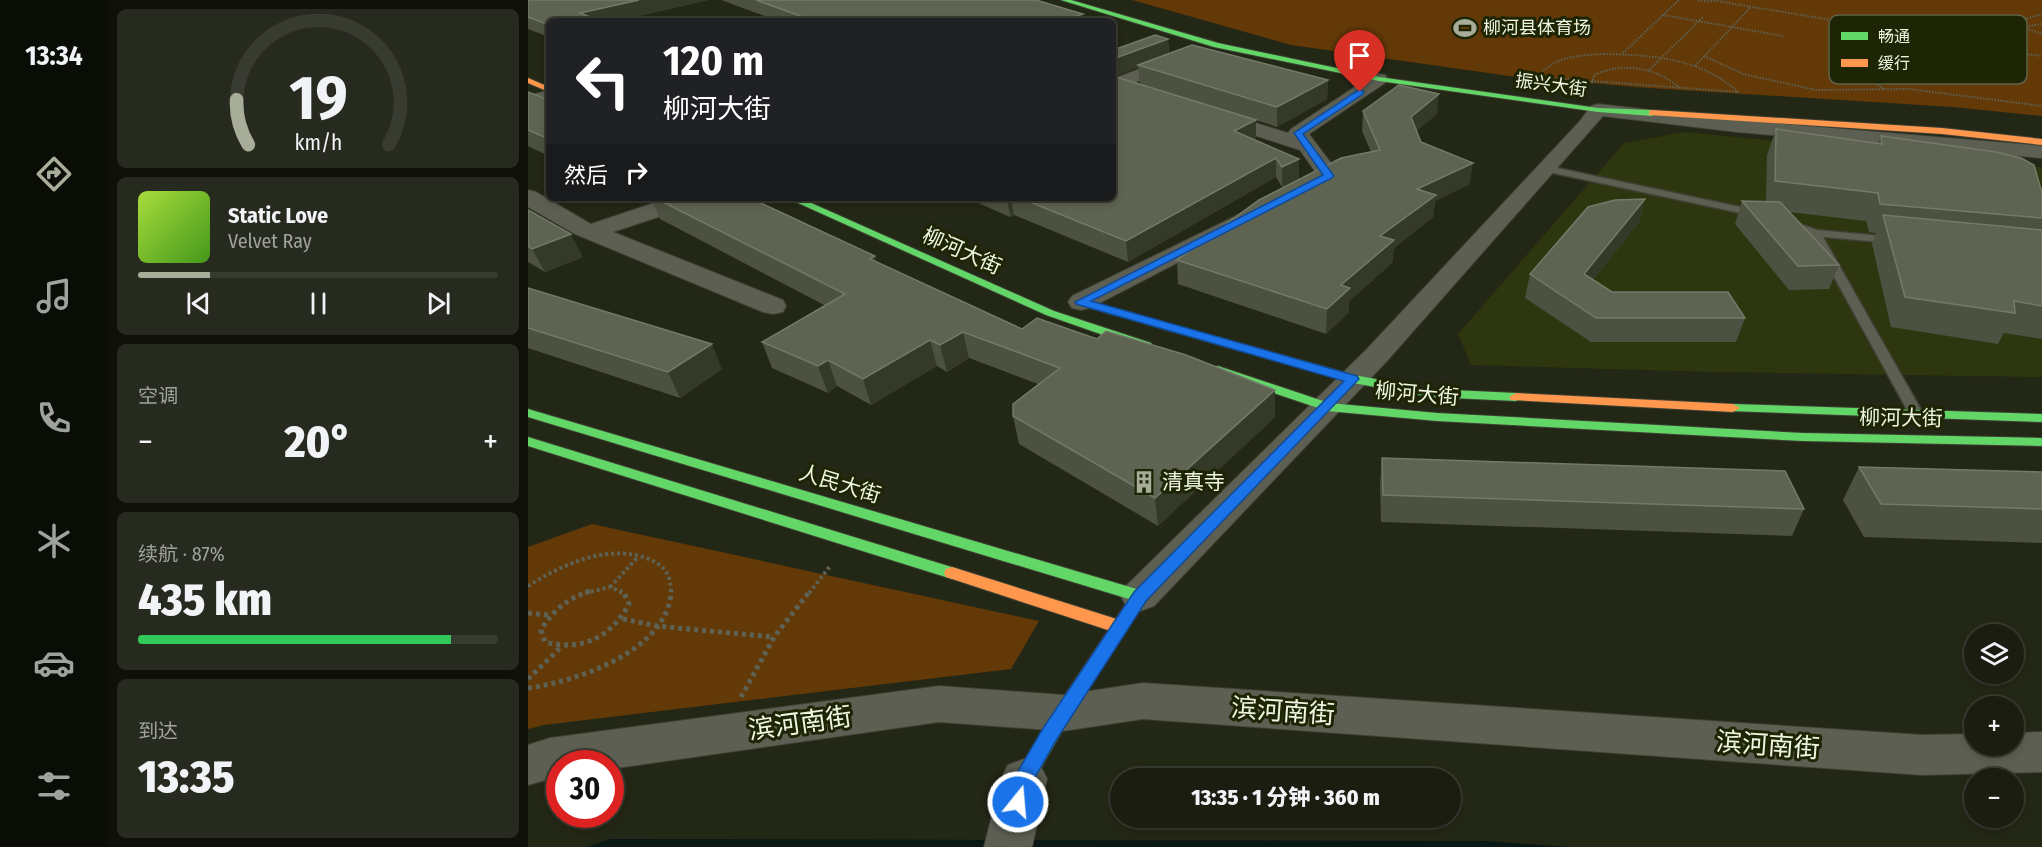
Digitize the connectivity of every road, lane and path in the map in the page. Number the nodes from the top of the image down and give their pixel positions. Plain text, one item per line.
1 (1064, 0) edge
2 (1095, 0) edge
3 (1679, 0) edge
4 (1698, 0) edge
5 (1711, 0) edge
6 (2042, 14) edge
7 (1663, 15) junction
8 (1703, 17) dead end
9 (2027, 18) edge
10 (1829, 20) edge
11 (1699, 21) junction
12 (2027, 22) edge
13 (2038, 25) junction
14 (2042, 25) edge
15 (2027, 26) edge
16 (1732, 27) junction
17 (2027, 29) edge
18 (2042, 34) edge
19 (1783, 36) dead end
20 (1216, 45) junction
21 (1622, 54) junction
22 (2027, 54) edge
23 (1704, 56) junction
24 (2042, 56) edge
25 (1660, 58) junction
26 (1695, 66) junction
27 (1648, 71) junction
28 (1379, 79) junction
29 (528, 80) edge
30 (1592, 82) junction
31 (1116, 83) edge
32 (1875, 84) edge
33 (1116, 85) edge
34 (1681, 88) junction
35 (546, 89) edge
36 (1885, 90) junction
37 (1150, 95) edge
38 (546, 97) edge
39 (528, 102) edge
40 (2042, 106) edge
41 (1195, 110) edge
42 (1598, 110) junction
43 (2042, 134) edge
44 (2042, 142) edge
45 (1308, 146) junction
46 (2042, 152) edge
47 (1548, 169) junction
48 (528, 197) edge
49 (683, 201) edge
50 (799, 201) edge
51 (590, 232) junction
52 (1815, 233) junction
53 (1906, 242) edge
54 (1075, 300) joint
55 (773, 306) dead end
56 (1159, 350) edge
57 (1202, 365) edge
58 (1353, 379) junction
59 (1326, 407) junction
60 (528, 413) edge
61 (1917, 414) junction
62 (2042, 418) edge
63 (528, 441) edge
64 (2042, 442) edge
65 (849, 542) junction
66 (639, 556) junction
67 (528, 586) edge
68 (610, 587) junction
69 (1140, 596) junction
70 (528, 612) edge
71 (549, 615) junction
72 (622, 619) junction
73 (657, 626) junction
74 (1120, 627) junction
75 (774, 637) junction
76 (560, 648) junction
77 (528, 679) edge
78 (528, 687) edge
79 (1063, 712) junction
80 (720, 734) junction
81 (2042, 752) edge
82 (528, 765) edge
83 (1024, 779) joint
84 (1008, 847) edge

1 - 20 street, 振兴大街
2 - 43 street, 振兴大街
3 - 7 path
4 - 16 path
5 - 10 path
6 - 9 path
7 - 11 path
7 - 21 path
8 - 11 path
11 - 16 path
11 - 25 path
12 - 13 path
13 - 14 path
13 - 15 path
16 - 19 path
16 - 23 path
17 - 18 path
20 - 28 street, 振兴大街
20 - 31 street
21 - 25 path
21 - 30 path
22 - 24 path
23 - 26 path
23 - 36 path
25 - 26 path
25 - 27 path
26 - 34 path
27 - 30 path
27 - 34 path
28 - 42 street, 振兴大街
28 - 45 street
29 - 35 street
30 - 34 path
32 - 36 path
33 - 37 street
36 - 40 path
38 - 39 street
41 - 45 street
42 - 44 street, 振兴大街
42 - 46 street
42 - 47 street
45 - 54 street
47 - 52 lane
47 - 58 street
48 - 51 street
49 - 51 street
50 - 56 street, 柳河大街
51 - 55 street
52 - 53 lane
52 - 61 lane
54 - 58 street, 柳河大街
57 - 59 street, 柳河大街
58 - 59 street
58 - 61 street, 柳河大街
59 - 64 street, 柳河大街
59 - 69 street
60 - 69 street, 人民大街
61 - 62 street, 柳河大街
63 - 65 street
65 - 74 street
65 - 75 path
66 - 67 path
66 - 68 path
66 - 73 path
68 - 71 path
68 - 72 path
69 - 74 street
70 - 71 path
71 - 76 path
72 - 73 path
72 - 76 path
73 - 75 path
73 - 78 path
74 - 79 street
75 - 80 path
76 - 77 path
79 - 80 street, 滨河南街
79 - 81 street, 滨河南街
79 - 83 street
80 - 82 street, 滨河南街
83 - 84 street

